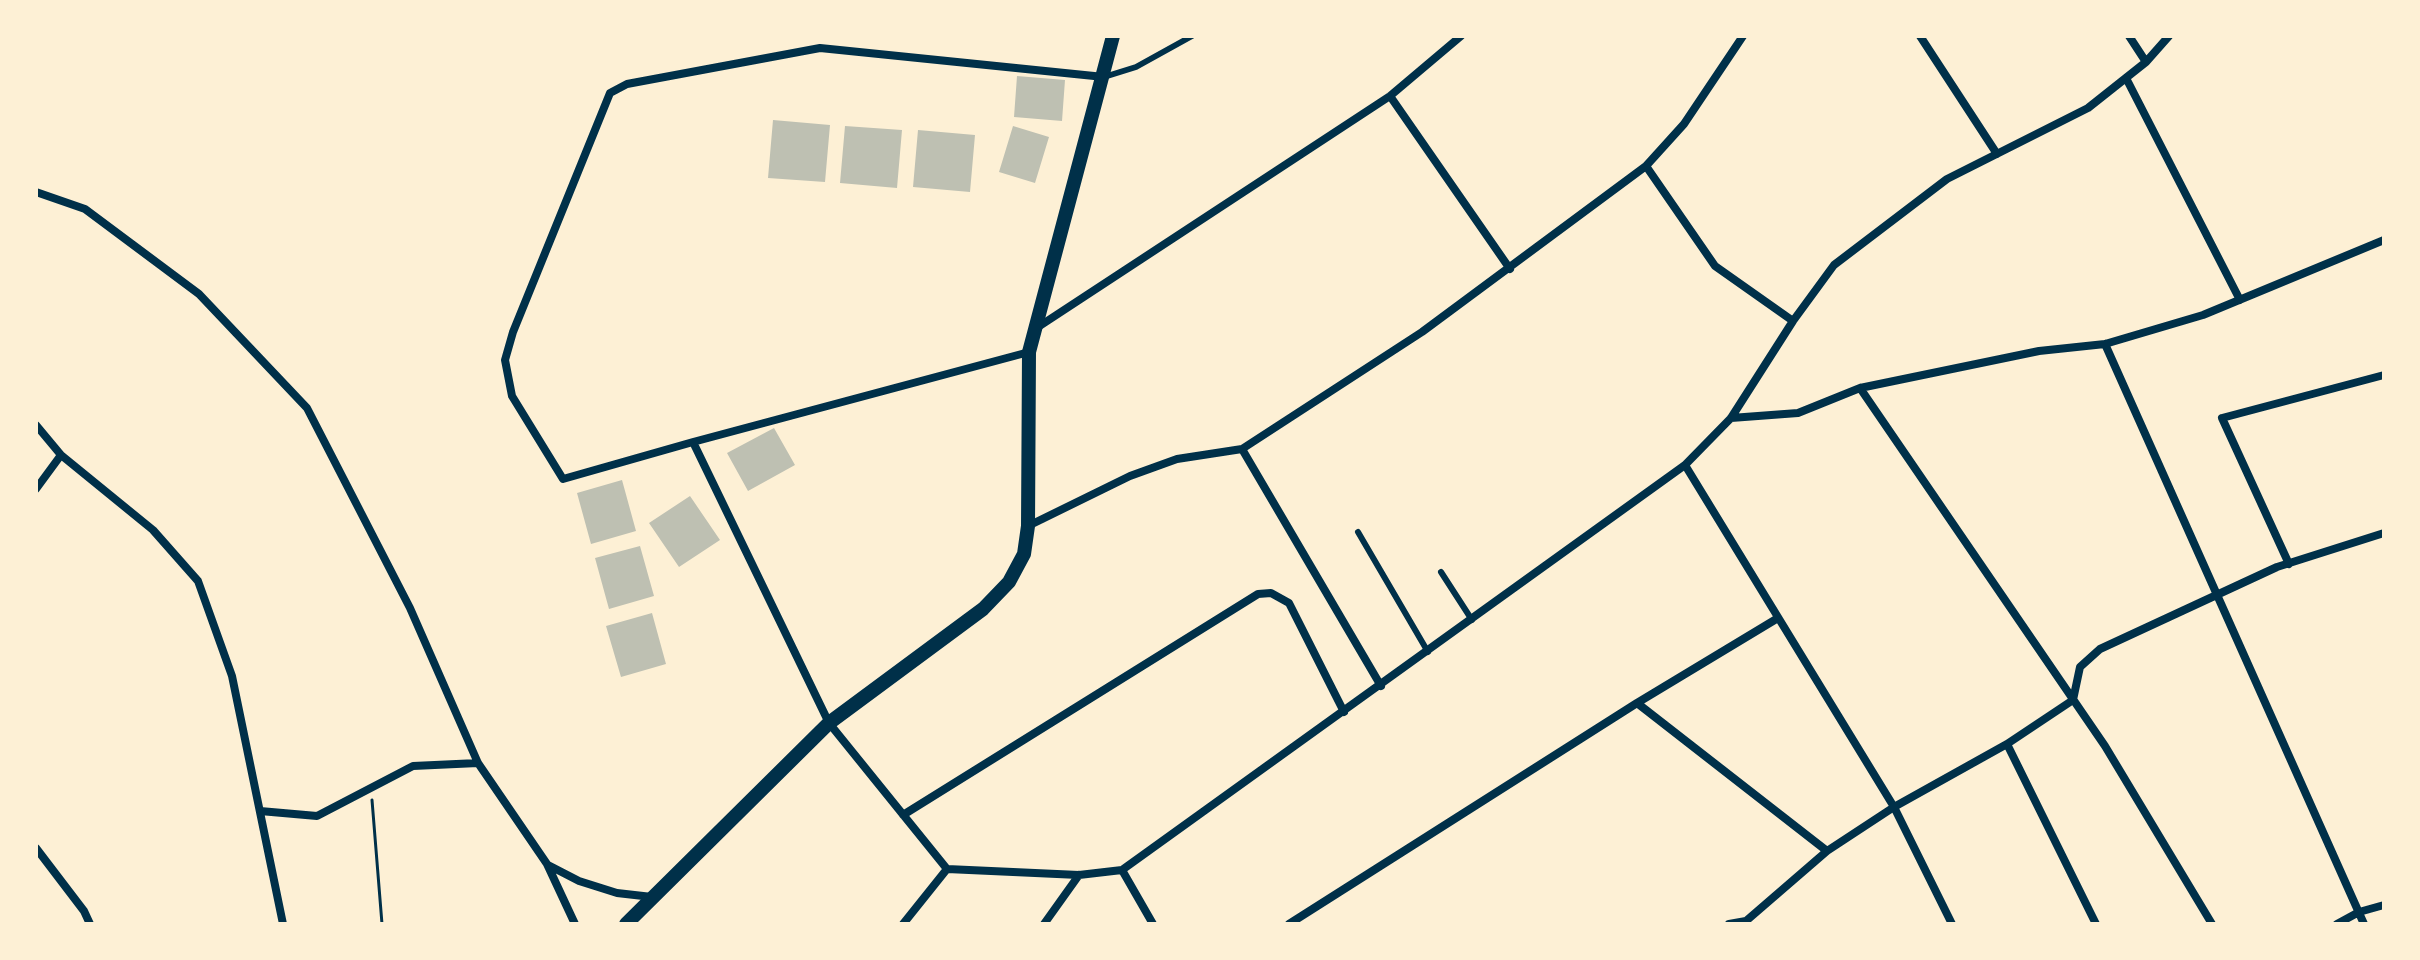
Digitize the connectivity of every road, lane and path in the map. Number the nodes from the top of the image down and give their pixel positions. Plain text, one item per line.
1 (1113, 36) edge
2 (1192, 36) edge
3 (1461, 36) edge
4 (1743, 36) edge
5 (1920, 36) edge
6 (2129, 36) edge
7 (2169, 36) edge
8 (2146, 62) junction
9 (1104, 77) junction
10 (2126, 78) junction
11 (1390, 96) junction
12 (1997, 154) junction
13 (1646, 166) junction
14 (36, 192) edge
15 (2384, 240) edge
16 (1510, 269) junction
17 (2240, 300) junction
18 (1793, 321) junction
19 (1034, 329) junction
20 (2105, 344) junction
21 (1029, 352) junction
22 (2384, 375) edge
23 (1860, 388) junction
24 (1731, 418) junction
25 (36, 425) edge
26 (693, 442) junction
27 (1242, 449) junction
28 (61, 455) junction
29 (1685, 465) junction
30 (36, 489) edge
31 (1028, 526) junction
32 (1358, 532) dead end
33 (2384, 533) edge
34 (2289, 564) junction
35 (1441, 572) dead end
36 (2217, 595) junction
37 (1778, 618) junction
38 (1472, 620) junction
39 (1428, 652) junction
40 (1381, 686) junction
41 (2073, 700) junction
42 (1637, 703) junction
43 (1344, 712) junction
44 (829, 723) junction
45 (2007, 744) junction
46 (478, 763) junction
47 (372, 789) junction
48 (1894, 807) junction
49 (260, 811) junction
50 (903, 815) junction
51 (36, 848) edge
52 (1827, 851) junction
53 (547, 864) junction
54 (947, 869) junction
55 (1122, 870) junction
56 (1079, 875) junction
57 (654, 897) junction
58 (2384, 905) edge
59 (2359, 912) junction
60 (1747, 923) edge
61 (90, 924) edge
62 (283, 924) edge
63 (382, 924) edge
64 (575, 924) edge
65 (626, 924) edge
66 (903, 924) edge
67 (1044, 924) edge
68 (1153, 924) edge
69 (1289, 924) edge
70 (1729, 924) edge
71 (1952, 924) edge
72 (2096, 924) edge
73 (2212, 924) edge
74 (2337, 924) edge
75 (2364, 924) edge

1 - 9 street
2 - 9 lane
3 - 11 street
4 - 13 street
5 - 12 street
6 - 8 street
7 - 8 street
8 - 10 street
9 - 19 street
9 - 26 street
10 - 12 street
10 - 17 street
11 - 16 street
11 - 19 street
12 - 18 street
13 - 16 street
13 - 18 street
14 - 46 street
15 - 17 street
16 - 27 street
17 - 20 street
18 - 24 street
19 - 21 street
20 - 23 street
20 - 36 street
21 - 26 street
21 - 31 street
22 - 34 street
23 - 24 street
23 - 41 street
24 - 29 street
25 - 28 street
26 - 44 street
27 - 31 street
27 - 40 street
28 - 30 street
28 - 49 street
29 - 37 street
29 - 38 street
31 - 44 street
32 - 39 lane
33 - 34 street
34 - 36 street
35 - 38 lane
36 - 41 street
36 - 59 street
37 - 42 street
37 - 48 street
38 - 39 street
39 - 40 street
40 - 43 street
41 - 45 street
41 - 73 street
42 - 52 street
42 - 69 street
43 - 50 street
43 - 55 street
44 - 50 street
44 - 57 street
45 - 48 street
45 - 72 street
46 - 47 street
46 - 53 street
47 - 49 street
47 - 63 path
48 - 52 street
48 - 71 street
49 - 62 street
50 - 54 street
51 - 61 street
52 - 60 street
53 - 57 street
53 - 64 street
54 - 56 street
54 - 66 street
55 - 56 street
55 - 68 street
56 - 67 street
57 - 65 street
58 - 59 street
59 - 74 street
59 - 75 street
60 - 70 street

